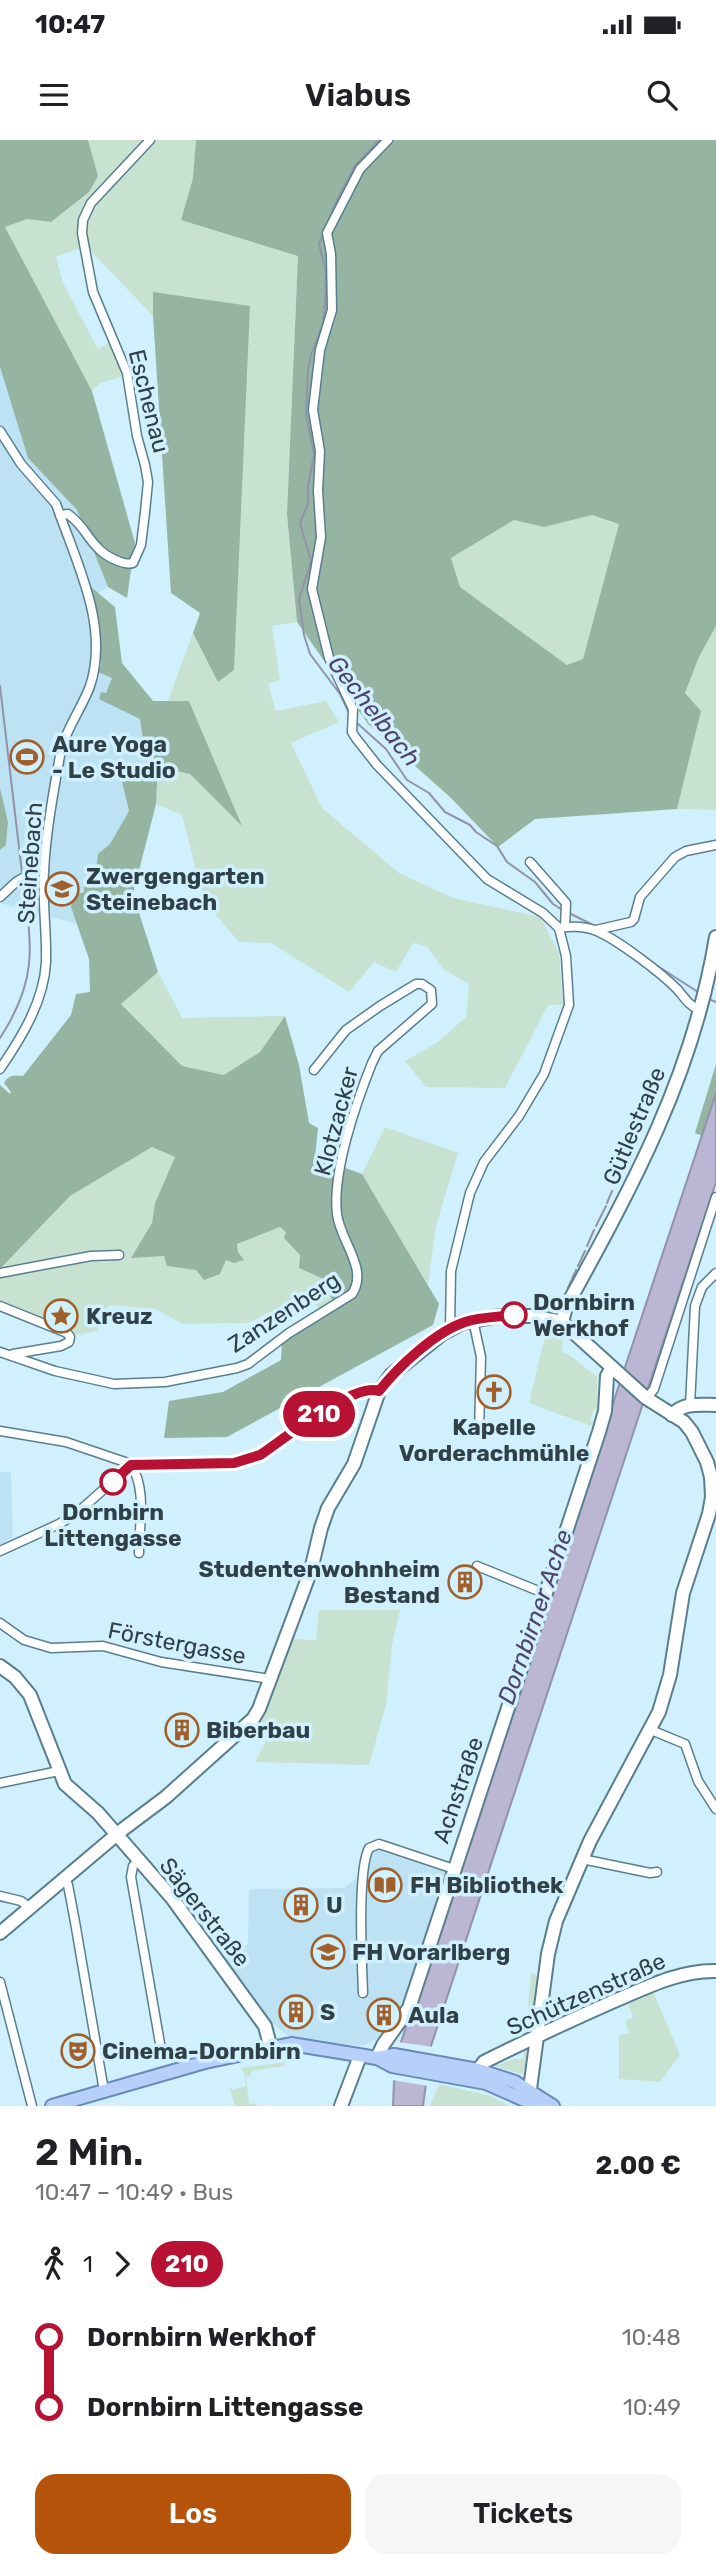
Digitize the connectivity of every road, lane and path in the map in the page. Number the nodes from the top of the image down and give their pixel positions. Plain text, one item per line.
1 (150, 140) edge
2 (388, 140) edge
3 (0, 431) edge
4 (60, 514) junction
5 (716, 845) edge
6 (530, 862) dead end
7 (44, 869) junction
8 (0, 897) edge
9 (562, 928) junction
10 (599, 929) junction
11 (716, 937) edge
12 (704, 1001) junction
13 (0, 1069) edge
14 (314, 1070) dead end
15 (716, 1197) edge
16 (119, 1255) dead end
17 (357, 1269) joint
18 (0, 1273) edge
19 (716, 1273) edge
20 (0, 1306) edge
21 (676, 1318) junction
22 (695, 1319) junction
23 (473, 1320) junction
24 (562, 1322) junction
25 (450, 1328) junction
26 (0, 1352) edge
27 (10, 1354) junction
28 (615, 1371) junction
29 (379, 1391) junction
30 (648, 1399) junction
31 (690, 1405) junction
32 (716, 1405) edge
33 (672, 1415) junction
34 (0, 1431) edge
35 (478, 1432) dead end
36 (131, 1465) junction
37 (712, 1519) edge
38 (0, 1551) edge
39 (139, 1553) dead end
40 (477, 1566) dead end
41 (546, 1594) junction
42 (0, 1623) edge
43 (0, 1665) edge
44 (270, 1679) junction
45 (651, 1730) junction
46 (59, 1771) junction
47 (0, 1783) edge
48 (716, 1809) edge
49 (116, 1835) junction
50 (582, 1859) junction
51 (139, 1860) junction
52 (454, 1869) junction
53 (657, 1872) dead end
54 (64, 1878) junction
55 (0, 1896) edge
56 (29, 1907) junction
57 (0, 1933) edge
58 (716, 1971) edge
59 (0, 1982) edge
60 (363, 1993) dead end
61 (538, 2035) junction
62 (267, 2049) junction
63 (162, 2055) dead end
64 (360, 2056) junction
65 (377, 2058) junction
66 (434, 2067) junction
67 (478, 2070) junction
68 (104, 2091) junction
69 (531, 2102) edge
70 (32, 2106) edge
71 (52, 2106) edge
72 (341, 2106) edge
73 (553, 2106) edge

1 - 4 street, Eschenau
2 - 9 street
3 - 4 street, Steinebach
4 - 7 street, Steinebach
5 - 10 street
6 - 9 street
7 - 8 street
7 - 13 street, Steinebach
9 - 10 street
9 - 25 street
10 - 12 street
11 - 12 street, Gütlestraße
12 - 24 street, Gütlestraße
14 - 17 street, Klotzacker
15 - 21 street
16 - 18 street
17 - 27 street, Zanzenberg
19 - 22 street
20 - 27 street, Zanzenberg
21 - 22 street
21 - 30 street
22 - 31 street
23 - 24 street
23 - 25 street
23 - 35 street
24 - 28 street
25 - 29 street
26 - 27 street, Zanzenberg
28 - 30 street
28 - 41 street, Achstraße
29 - 36 street
29 - 44 street
30 - 33 street
31 - 32 street
31 - 33 street
33 - 37 street
34 - 36 street
36 - 38 street
36 - 39 street
37 - 45 street
40 - 41 street
41 - 52 street, Achstraße
42 - 44 street, Förstergasse
43 - 46 street, Sägerstraße
44 - 49 street
45 - 48 street
45 - 50 street
46 - 47 street
46 - 49 street, Sägerstraße
49 - 51 street, Sägerstraße
49 - 54 street
50 - 53 street
50 - 61 street
51 - 62 street, Sägerstraße
51 - 63 street
52 - 60 street
52 - 65 street, Achstraße
54 - 56 street
54 - 68 street
55 - 56 street
56 - 57 street
58 - 61 street, Schützenstraße
59 - 70 street
61 - 67 street, Schützenstraße
61 - 69 street
62 - 64 main road
62 - 68 main road
64 - 65 main road
64 - 72 street
65 - 66 main road
66 - 67 main road
66 - 69 main road
67 - 69 main road
68 - 71 main road
69 - 73 main road

